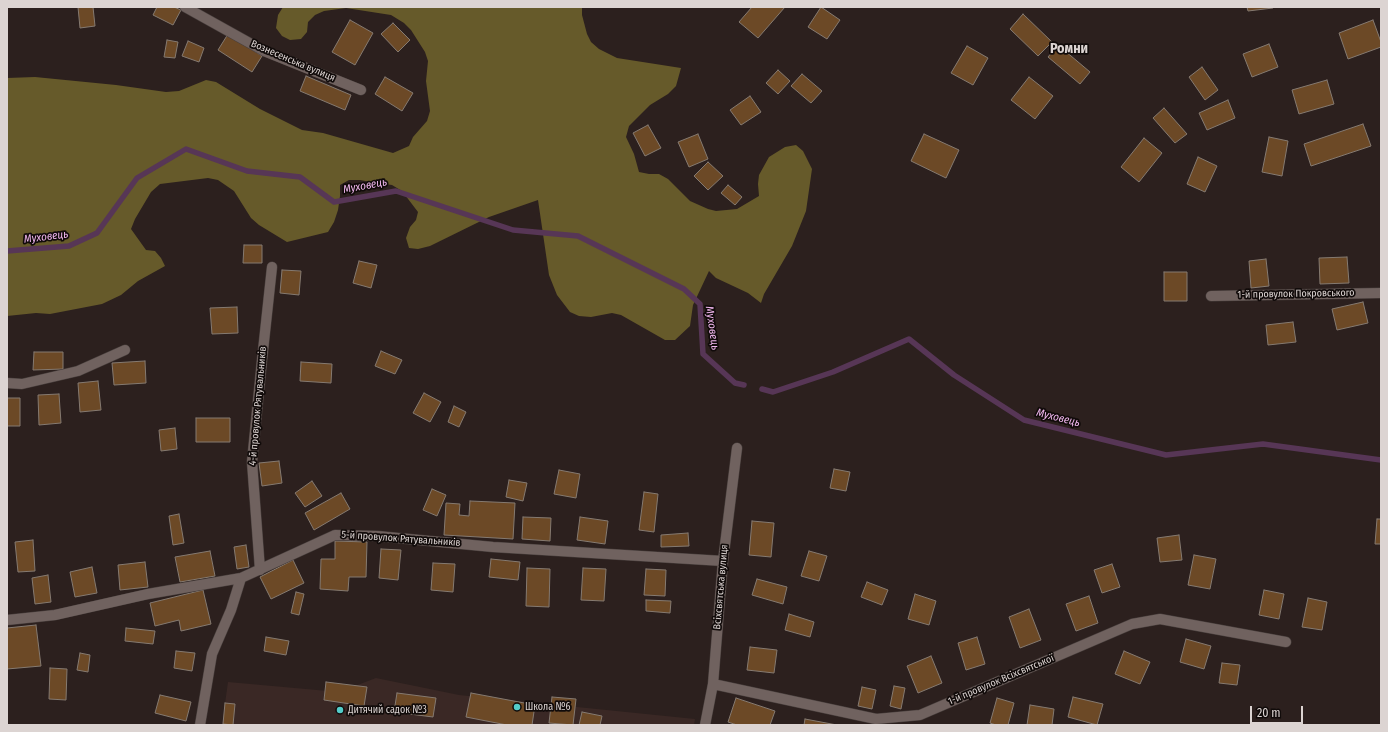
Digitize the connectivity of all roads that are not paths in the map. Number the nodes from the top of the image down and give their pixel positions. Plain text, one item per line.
1 (185, 7) edge
2 (361, 90) dead end
3 (272, 267) dead end
4 (1381, 293) edge
5 (1211, 296) dead end
6 (125, 350) dead end
7 (7, 383) edge
8 (737, 448) dead end
9 (723, 561) junction
10 (260, 570) junction
11 (241, 578) junction
12 (7, 620) edge
13 (1286, 642) dead end
14 (713, 684) junction
15 (200, 725) edge
16 (704, 725) edge

1 - 2 street, Вознесенська вулиця
3 - 10 street, 4-й провулок Рятувальників
4 - 5 street, 1-й провулок Покровського
6 - 7 street
8 - 9 street, Всіхсвятська вулиця
9 - 10 street, 5-й провулок Рятувальників
9 - 14 street, Всіхсвятська вулиця
10 - 11 street, 5-й провулок Рятувальників
11 - 12 street
11 - 15 street
13 - 14 street, 1-й провулок Всіхсвятської
14 - 16 street, Всіхсвятська вулиця

